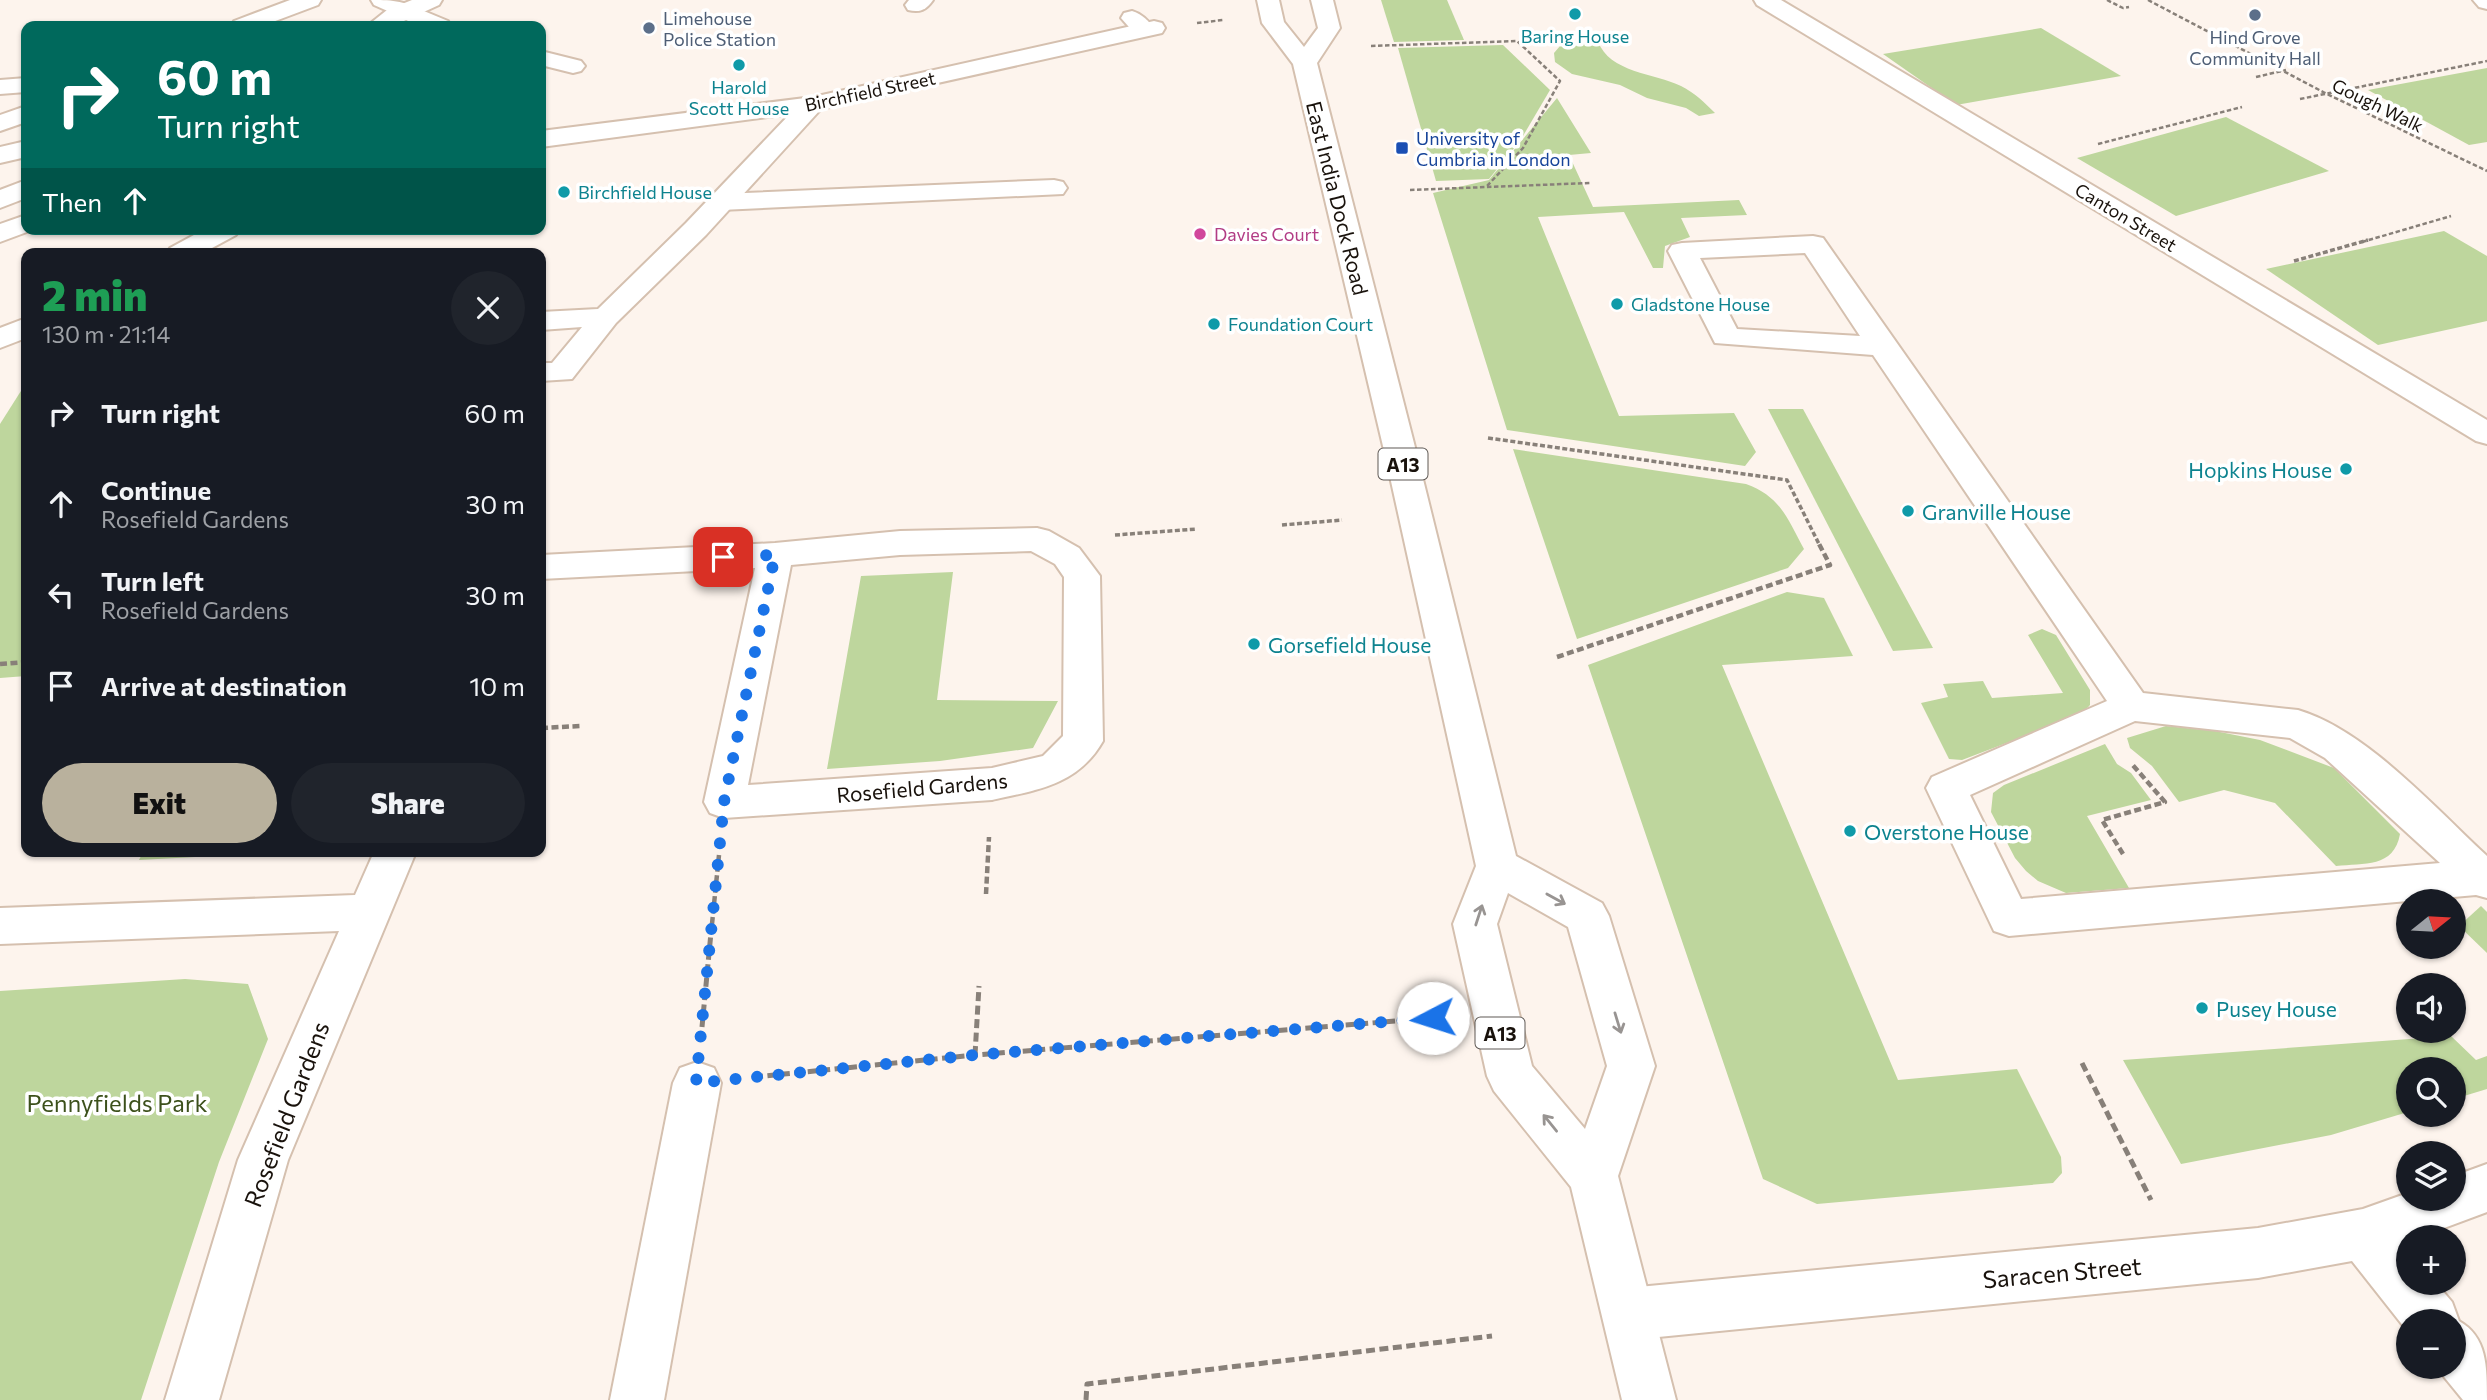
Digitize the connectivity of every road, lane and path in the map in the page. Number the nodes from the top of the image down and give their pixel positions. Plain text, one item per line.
1 (310, 0) edge
2 (431, 0) edge
3 (1268, 0) edge
4 (1322, 0) edge
5 (1765, 0) edge
6 (2107, 0) edge
7 (2148, 0) edge
8 (2129, 7) dead end
9 (391, 13) edge
10 (1228, 20) dead end
11 (255, 21) edge
12 (368, 21) edge
13 (421, 21) edge
14 (1188, 24) dead end
15 (1144, 25) dead end
16 (1366, 46) dead end
17 (546, 59) edge
18 (2487, 61) edge
19 (1305, 63) junction
20 (573, 66) dead end
21 (2286, 70) dead end
22 (2256, 77) dead end
23 (21, 85) edge
24 (0, 87) edge
25 (2325, 93) junction
26 (2300, 99) dead end
27 (813, 104) junction
28 (2242, 107) dead end
29 (21, 115) edge
30 (0, 124) edge
31 (546, 138) edge
32 (21, 150) edge
33 (0, 155) edge
34 (2033, 161) junction
35 (2487, 171) edge
36 (1590, 183) dead end
37 (1486, 187) junction
38 (1054, 188) dead end
39 (21, 190) edge
40 (1410, 190) dead end
41 (0, 200) edge
42 (721, 202) junction
43 (2451, 216) dead end
44 (21, 225) edge
45 (0, 234) edge
46 (215, 235) edge
47 (191, 248) edge
48 (2229, 279) junction
49 (606, 317) junction
50 (546, 321) edge
51 (21, 329) edge
52 (0, 339) edge
53 (1882, 346) junction
54 (546, 372) edge
55 (2487, 434) edge
56 (1488, 438) dead end
57 (1342, 520) dead end
58 (1282, 525) dead end
59 (775, 555) junction
60 (546, 567) edge
61 (1557, 657) dead end
62 (21, 662) edge
63 (0, 664) edge
64 (2116, 713) junction
65 (580, 726) dead end
66 (546, 728) edge
67 (724, 802) junction
68 (393, 857) edge
69 (1497, 866) junction
70 (2485, 879) edge
71 (2156, 905) junction
72 (369, 912) junction
73 (0, 926) edge
74 (979, 986) dead end
75 (1433, 1018) dead end
76 (975, 1055) junction
77 (2082, 1063) dead end
78 (696, 1083) junction
79 (1593, 1176) junction
80 (2487, 1188) edge
81 (2148, 1194) dead end
82 (2363, 1234) junction
83 (2423, 1309) edge
84 (1628, 1314) junction
85 (1492, 1336) dead end
86 (2466, 1361) edge
87 (2487, 1387) edge
88 (192, 1400) edge
89 (637, 1400) edge
90 (1086, 1400) edge
91 (1649, 1400) edge

1 - 11 main road
2 - 9 main road
3 - 19 main road, East India Dock Road / A13
4 - 19 main road
5 - 34 main road, Canton Street
6 - 8 path
7 - 25 path, Gough Walk
9 - 12 main road
9 - 13 main road
10 - 14 path
15 - 27 main road, Birchfield Street
16 - 37 path
17 - 20 main road
18 - 25 path
19 - 69 main road, East India Dock Road / A13
21 - 22 path, bridge
23 - 24 main road
25 - 26 path
25 - 35 path, Gough Walk
27 - 31 main road, Birchfield Street
27 - 42 main road
28 - 34 path
29 - 30 main road
32 - 33 main road
34 - 48 main road, Canton Street
36 - 37 path
37 - 40 path
38 - 42 main road
39 - 41 main road
42 - 49 main road
43 - 48 path
44 - 45 main road
46 - 47 main road
48 - 55 main road, Canton Street
49 - 50 main road
49 - 54 main road
51 - 52 main road
53 - 53 main road
53 - 64 main road
56 - 61 path
57 - 58 path
59 - 60 main road, Rosefield Gardens
59 - 67 main road
59 - 67 main road, Rosefield Gardens
62 - 63 path
64 - 70 main road
64 - 71 path
64 - 71 main road
65 - 66 path
67 - 78 path
68 - 72 main road, Rosefield Gardens
79 -> 69 main road, A13
69 -> 79 main road
70 - 71 main road
72 - 73 main road
72 - 88 main road, Rosefield Gardens
74 - 76 path
75 - 76 path
76 - 78 path
77 - 81 path
78 - 89 main road
79 - 84 main road, A13
80 - 82 main road, Saracen Street
82 - 83 main road
82 - 84 main road, Saracen Street
84 - 91 main road, A13
85 - 90 path
86 - 87 main road

